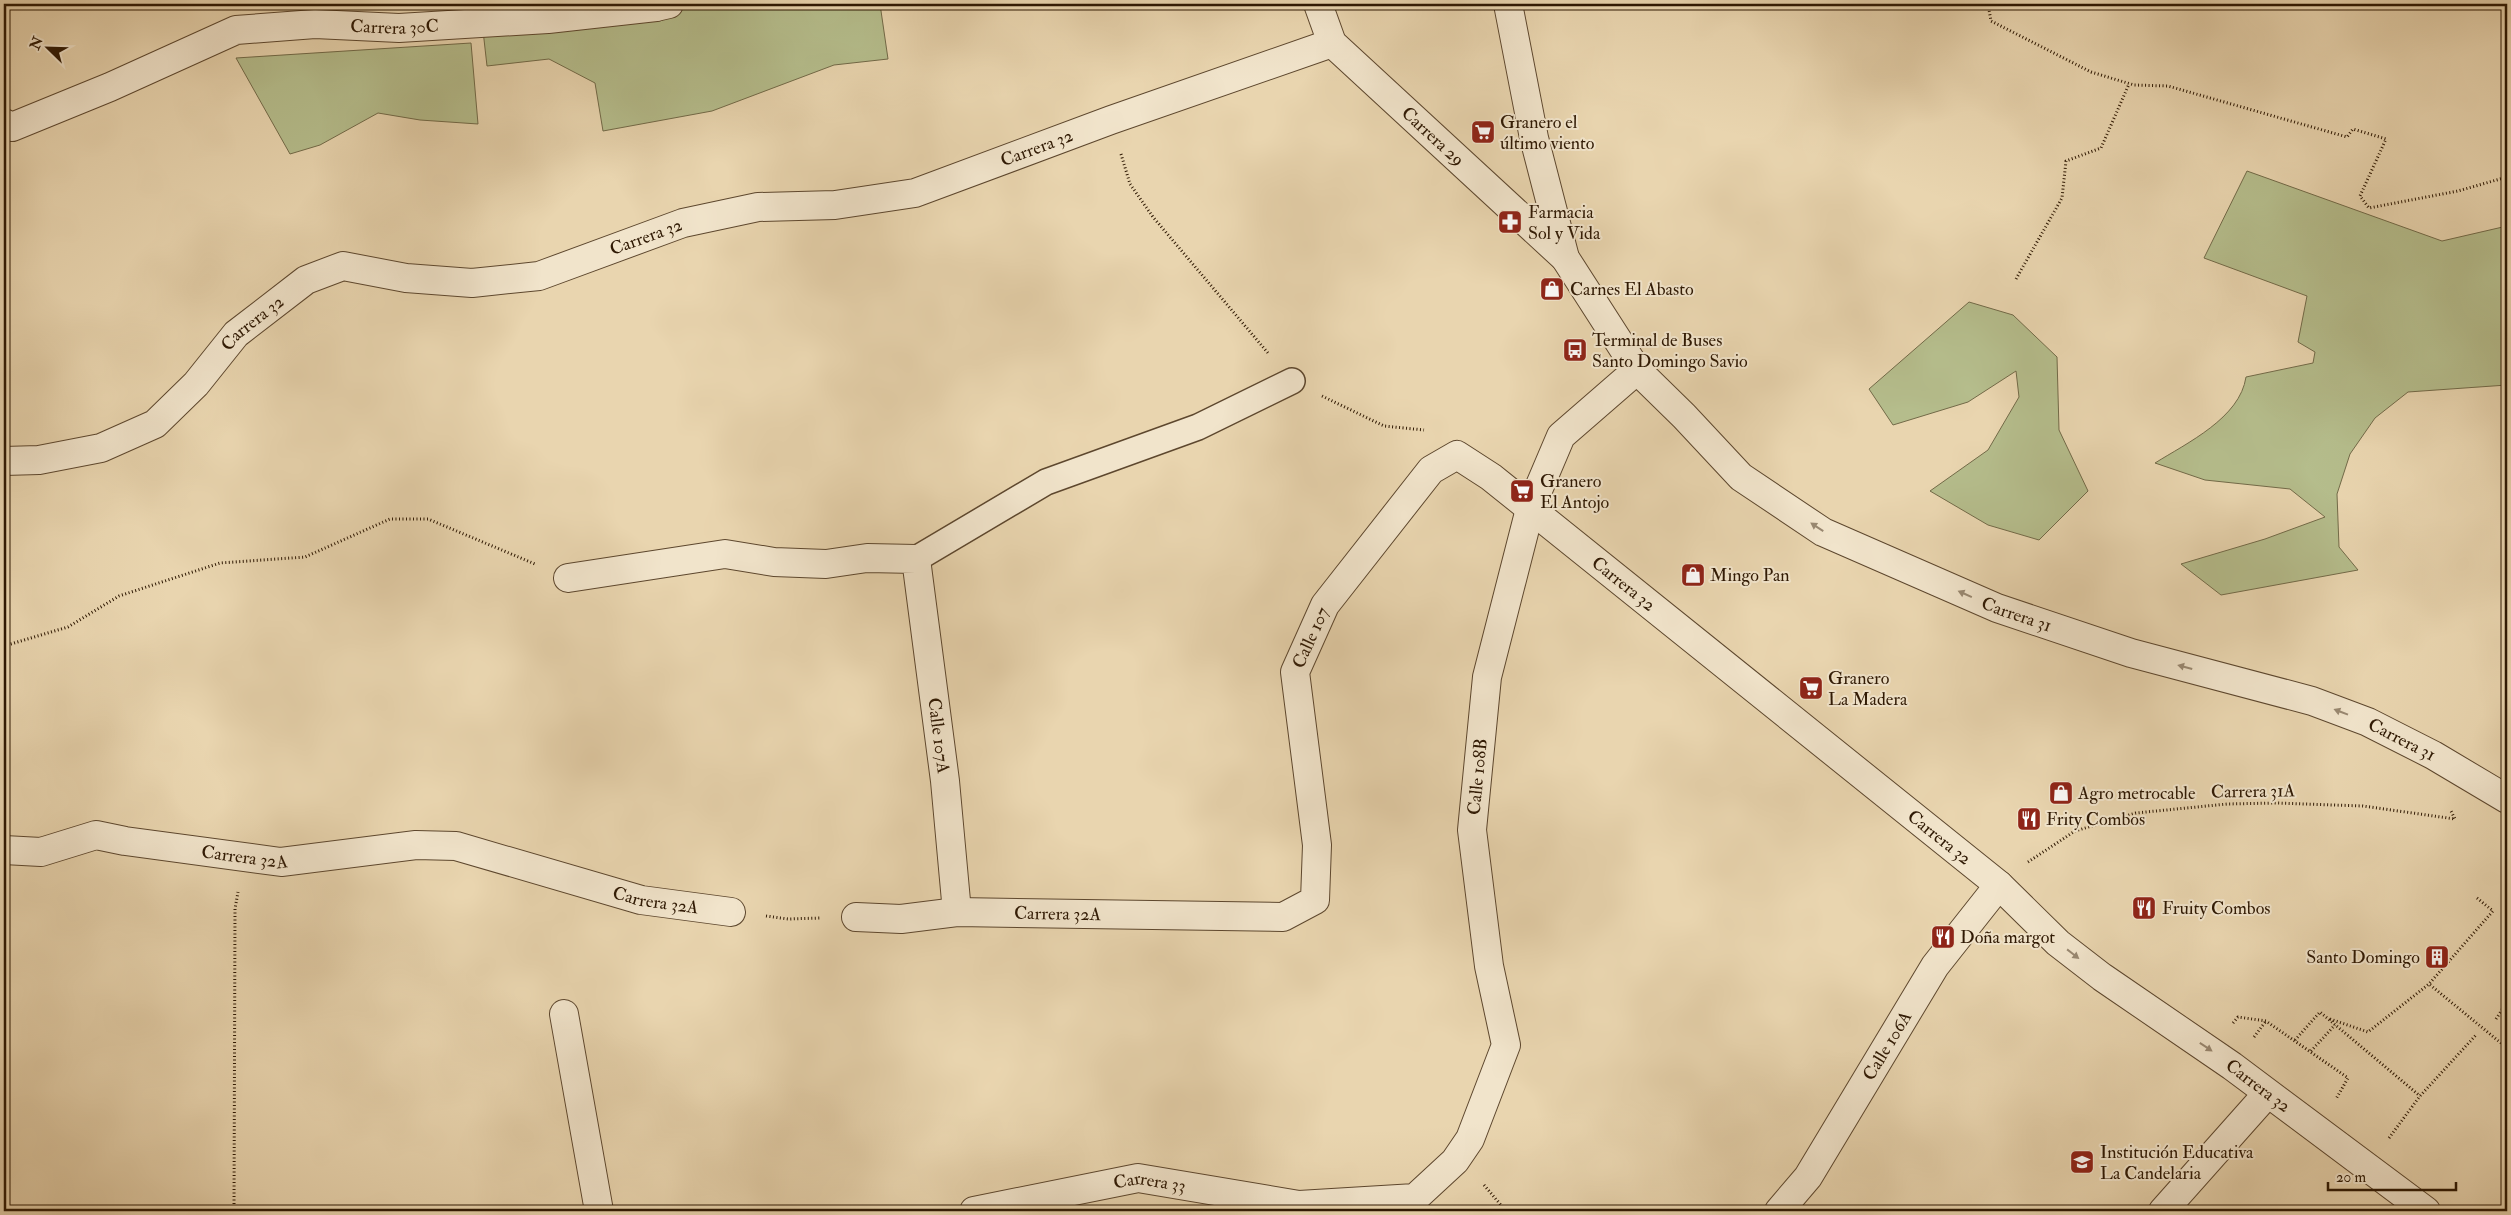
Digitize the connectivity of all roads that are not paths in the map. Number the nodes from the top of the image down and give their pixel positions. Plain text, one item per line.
1 (1318, 4) edge
2 (1508, 4) edge
3 (658, 5) edge
4 (1332, 43) junction
5 (4, 123) edge
6 (1565, 258) junction
7 (1637, 370) junction
8 (1292, 381) road end
9 (1457, 455) joint
10 (4, 461) edge
11 (1530, 509) junction
12 (916, 559) junction
13 (568, 578) road end
14 (2507, 799) edge
15 (4, 850) edge
16 (1999, 885) junction
17 (1315, 900) joint
18 (731, 912) road end
19 (957, 912) junction
20 (856, 917) road end
21 (564, 1014) dead end
22 (2267, 1094) junction
23 (1415, 1198) joint
24 (599, 1211) edge
25 (974, 1211) edge
26 (1779, 1211) edge
27 (2164, 1211) edge
28 (2426, 1211) edge

1 - 4 street, Carrera 29
2 - 6 street
3 - 5 street, Carrera 30C
4 - 6 street, Carrera 29
4 - 10 street, Carrera 32
6 - 7 street, Carrera 31
7 - 11 street, Calle 108B
14 -> 7 street, Carrera 31
8 - 12 street
9 - 11 street, Carrera 32
9 - 17 street, Calle 107
11 - 16 street, Carrera 32
11 - 23 street, Calle 108B
12 - 13 street
12 - 19 street, Calle 107A
15 - 18 street, Carrera 32A
16 -> 22 street, Carrera 32
16 - 26 street, Calle 106A
17 - 19 street, Carrera 32A
19 - 20 street, Carrera 32A
21 - 24 street
22 - 27 street
22 - 28 street, Carrera 32
23 - 25 street, Carrera 33

